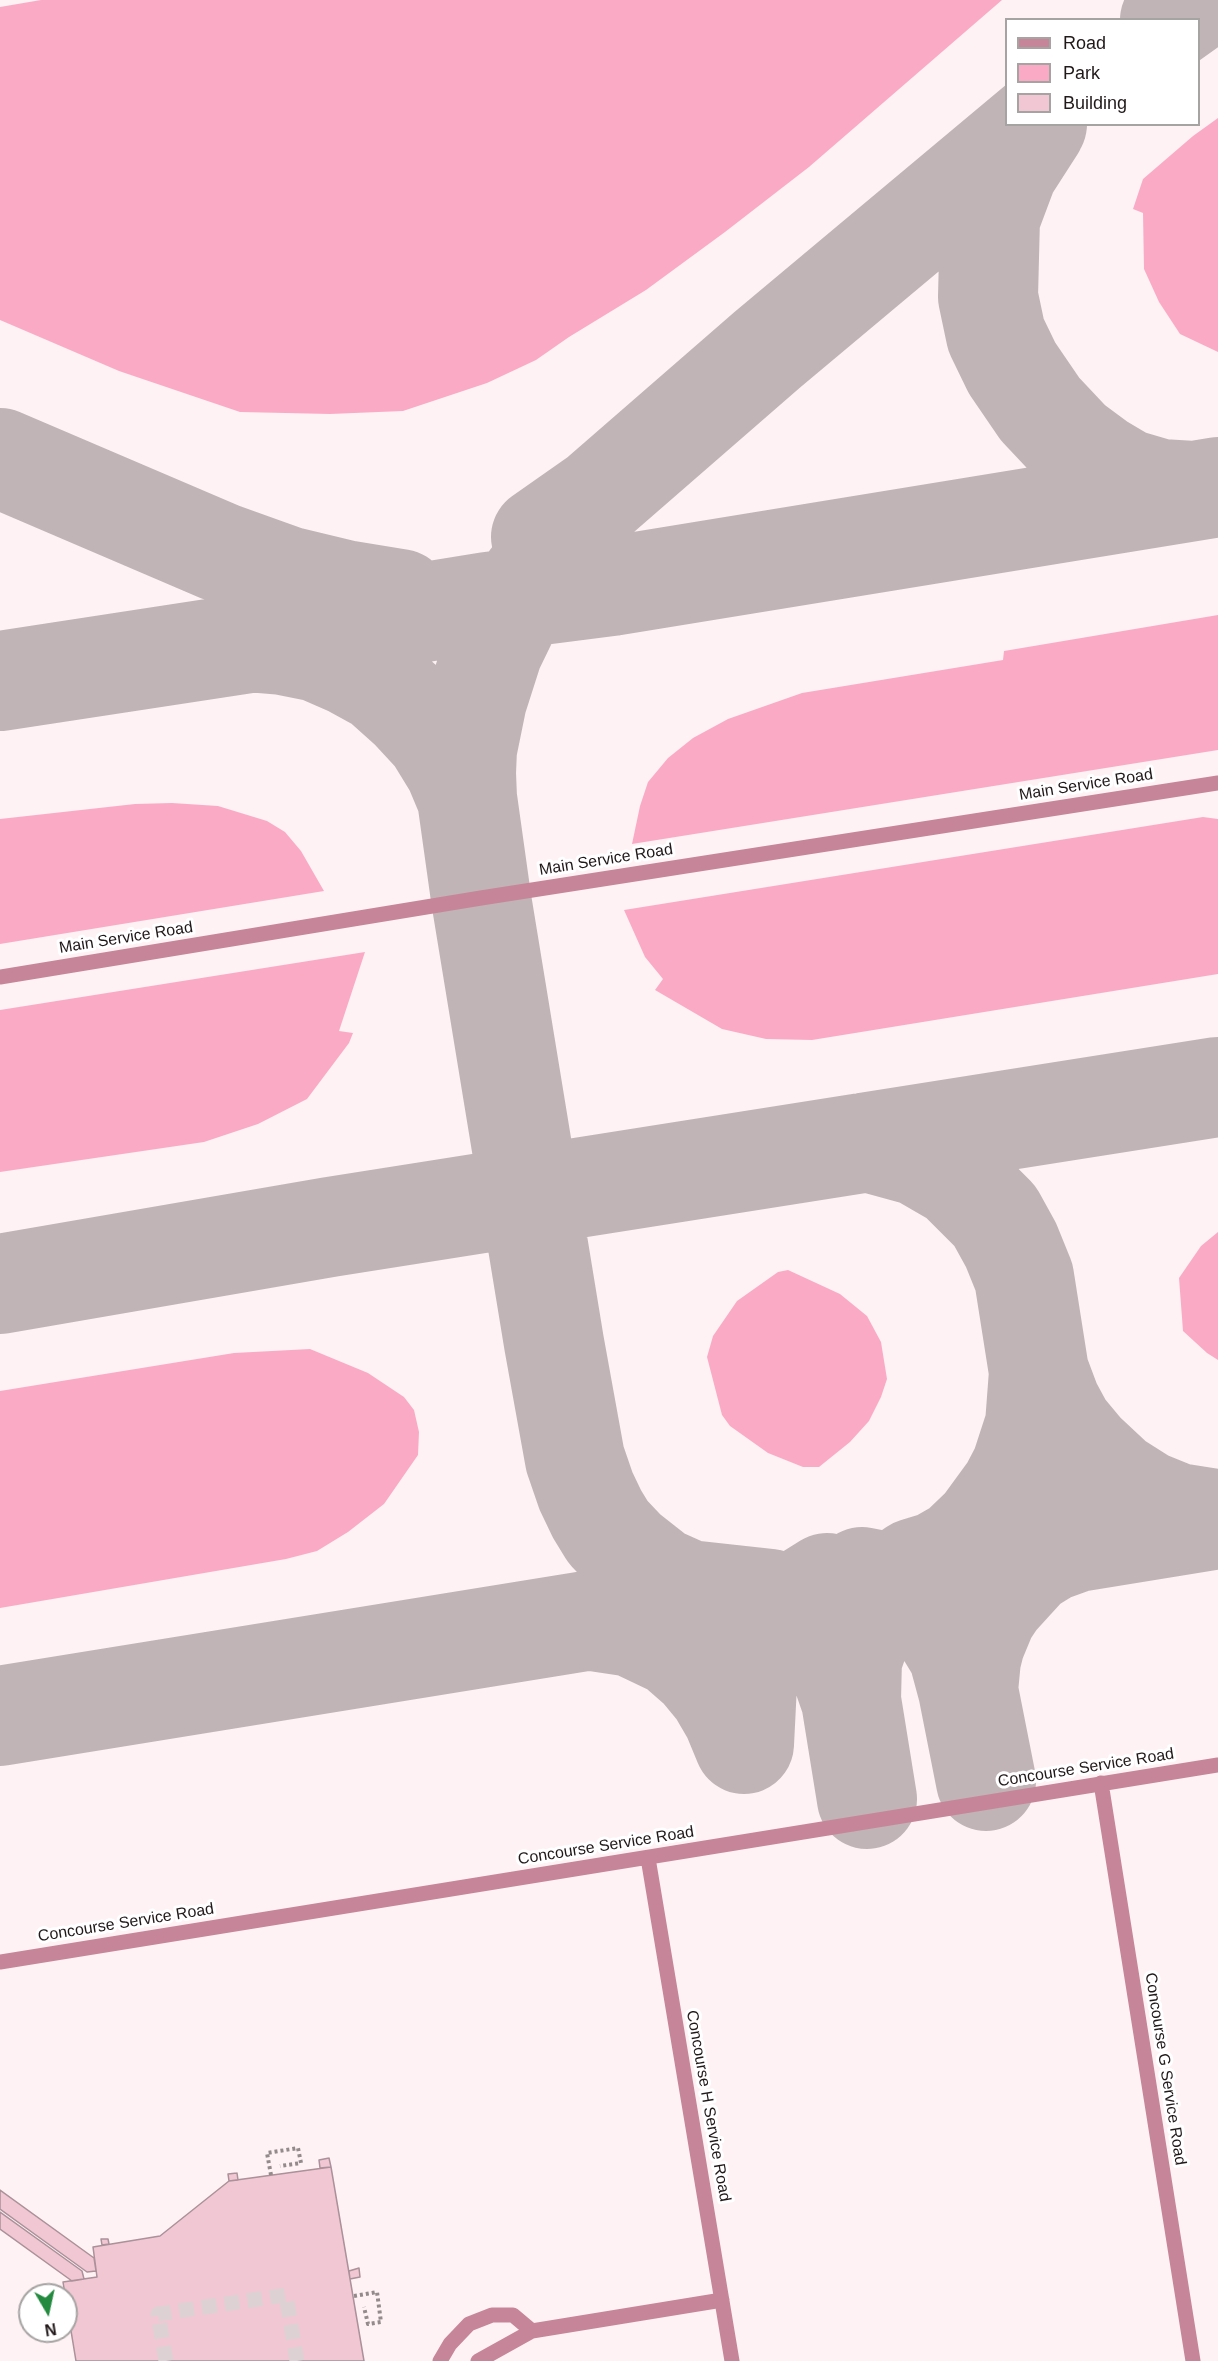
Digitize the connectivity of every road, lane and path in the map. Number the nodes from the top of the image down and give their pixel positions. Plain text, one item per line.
1 (1218, 783) edge
2 (0, 977) edge
3 (1218, 1765) edge
4 (1101, 1783) junction
5 (648, 1858) junction
6 (0, 1962) edge
7 (280, 2166) dead end
8 (271, 2175) dead end
9 (354, 2296) dead end
10 (722, 2301) junction
11 (364, 2307) dead end
12 (532, 2331) junction
13 (440, 2361) edge
14 (478, 2361) edge
15 (732, 2361) edge
16 (1193, 2361) edge

1 - 2 lane, Main Service Road
3 - 4 lane, Concourse Service Road
4 - 5 lane, Concourse Service Road
4 - 16 lane, Concourse G Service Road
5 - 6 lane, Concourse Service Road
5 - 10 lane, Concourse H Service Road
7 - 8 path
9 - 11 path
10 - 12 lane
10 - 15 lane, Concourse H Service Road
12 - 13 lane
12 - 14 lane

